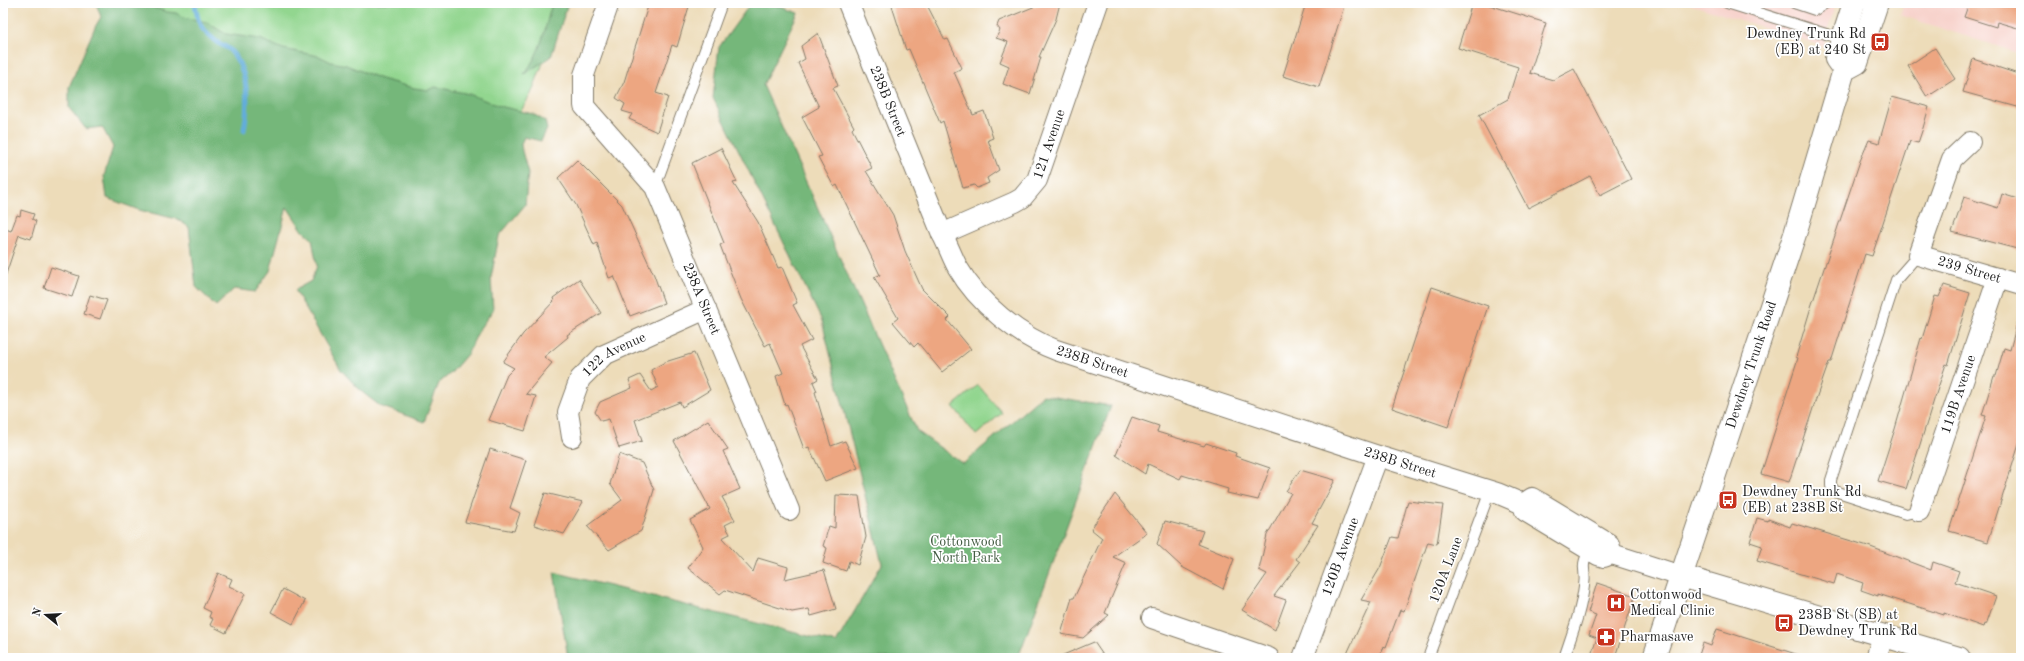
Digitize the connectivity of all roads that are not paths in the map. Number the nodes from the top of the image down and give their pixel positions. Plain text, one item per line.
1 (609, 3) edge
2 (722, 3) edge
3 (848, 3) edge
4 (1098, 3) edge
5 (1727, 3) edge
6 (1794, 3) edge
7 (1826, 3) edge
8 (1854, 3) edge
9 (1877, 3) edge
10 (1749, 6) edge
11 (1842, 39) junction
12 (1844, 70) junction
13 (1970, 142) dead end
14 (655, 186) junction
15 (942, 234) junction
16 (1918, 255) junction
17 (1998, 278) junction
18 (2021, 285) edge
19 (706, 309) junction
20 (572, 438) dead end
21 (1378, 456) junction
22 (1490, 491) junction
23 (1523, 504) junction
24 (789, 510) dead end
25 (1919, 511) joint
26 (1590, 551) junction
27 (1612, 554) junction
28 (1681, 576) junction
29 (1152, 618) dead end
30 (1883, 637) junction
31 (1269, 658) edge
32 (1303, 658) edge
33 (1428, 658) edge
34 (1564, 658) edge
35 (1654, 658) edge
36 (1876, 658) edge
37 (1959, 658) edge

1 - 14 street, 238A Street
2 - 14 lane
3 - 15 street, 238B Street
4 - 15 street, 121 Avenue
5 - 10 lane
6 - 7 lane
8 - 11 main road
9 - 12 main road
10 - 11 lane
11 - 12 main road
12 - 28 main road, Dewdney Trunk Road
13 - 16 street
14 - 19 street, 238A Street
15 - 21 street, 238B Street
16 - 17 street, 239 Street
16 - 25 lane
17 - 18 street, 239 Street
17 - 25 street, 119B Avenue
19 - 20 street, 122 Avenue
19 - 24 street, 238A Street
21 - 22 street, 238B Street
21 - 32 street, 120B Avenue
22 - 23 street, 238B Street
22 - 33 lane, 120A Lane
23 - 26 street, 238B Street
23 - 27 street, 238B Street
26 - 27 street, 238B Street
26 - 34 lane
27 - 28 street, 238B Street
28 - 30 main road, 238B Street
28 - 35 main road, Dewdney Trunk Road
29 - 31 street
30 - 36 street
30 - 37 main road, 238B Street

